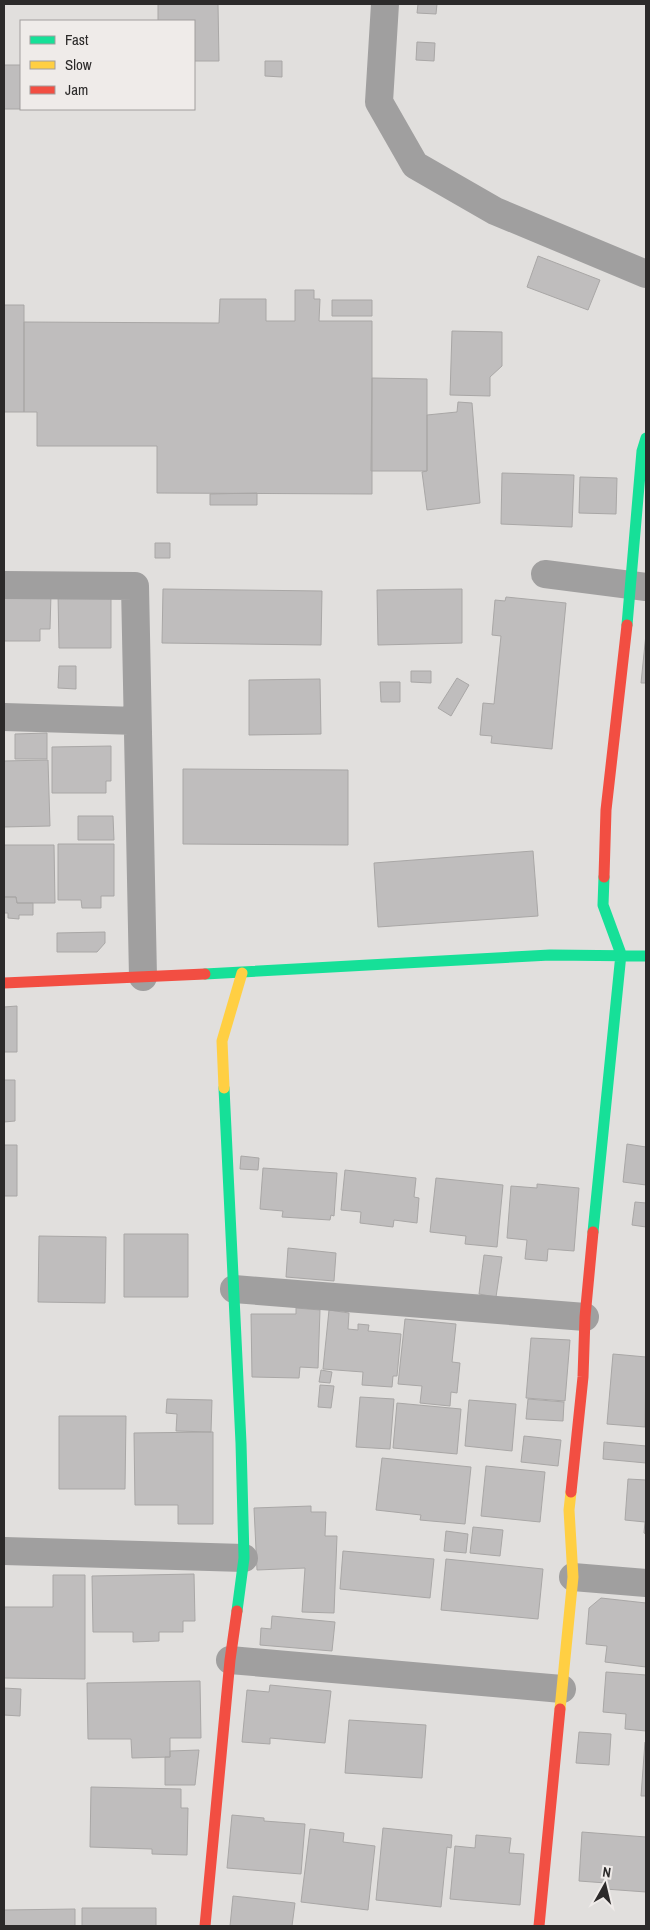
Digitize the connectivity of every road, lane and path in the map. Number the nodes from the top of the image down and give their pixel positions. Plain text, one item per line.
1 (384, 4) edge
2 (646, 274) edge
3 (646, 438) edge
4 (545, 574) dead end
5 (4, 585) edge
6 (639, 586) edge
7 (4, 717) edge
8 (138, 721) junction
9 (621, 954) junction
10 (646, 956) edge
11 (242, 973) junction
12 (143, 977) junction
13 (4, 983) edge
14 (234, 1289) junction
15 (585, 1317) junction
16 (4, 1551) edge
17 (244, 1558) junction
18 (573, 1577) junction
19 (646, 1583) edge
20 (230, 1660) junction
21 (562, 1689) junction
22 (206, 1926) edge
23 (539, 1926) edge

1 - 2 street
3 - 6 street
4 - 6 street
5 - 8 street
6 - 9 street
7 - 8 street
8 - 12 street
9 - 10 street
9 - 11 street
9 - 15 street
11 - 12 street
11 - 14 street
12 - 13 street
14 - 15 street
14 - 17 street
15 - 18 street
16 - 17 street
17 - 20 street
18 - 19 street
18 - 21 street
20 - 21 street
20 - 22 street
21 - 23 street

